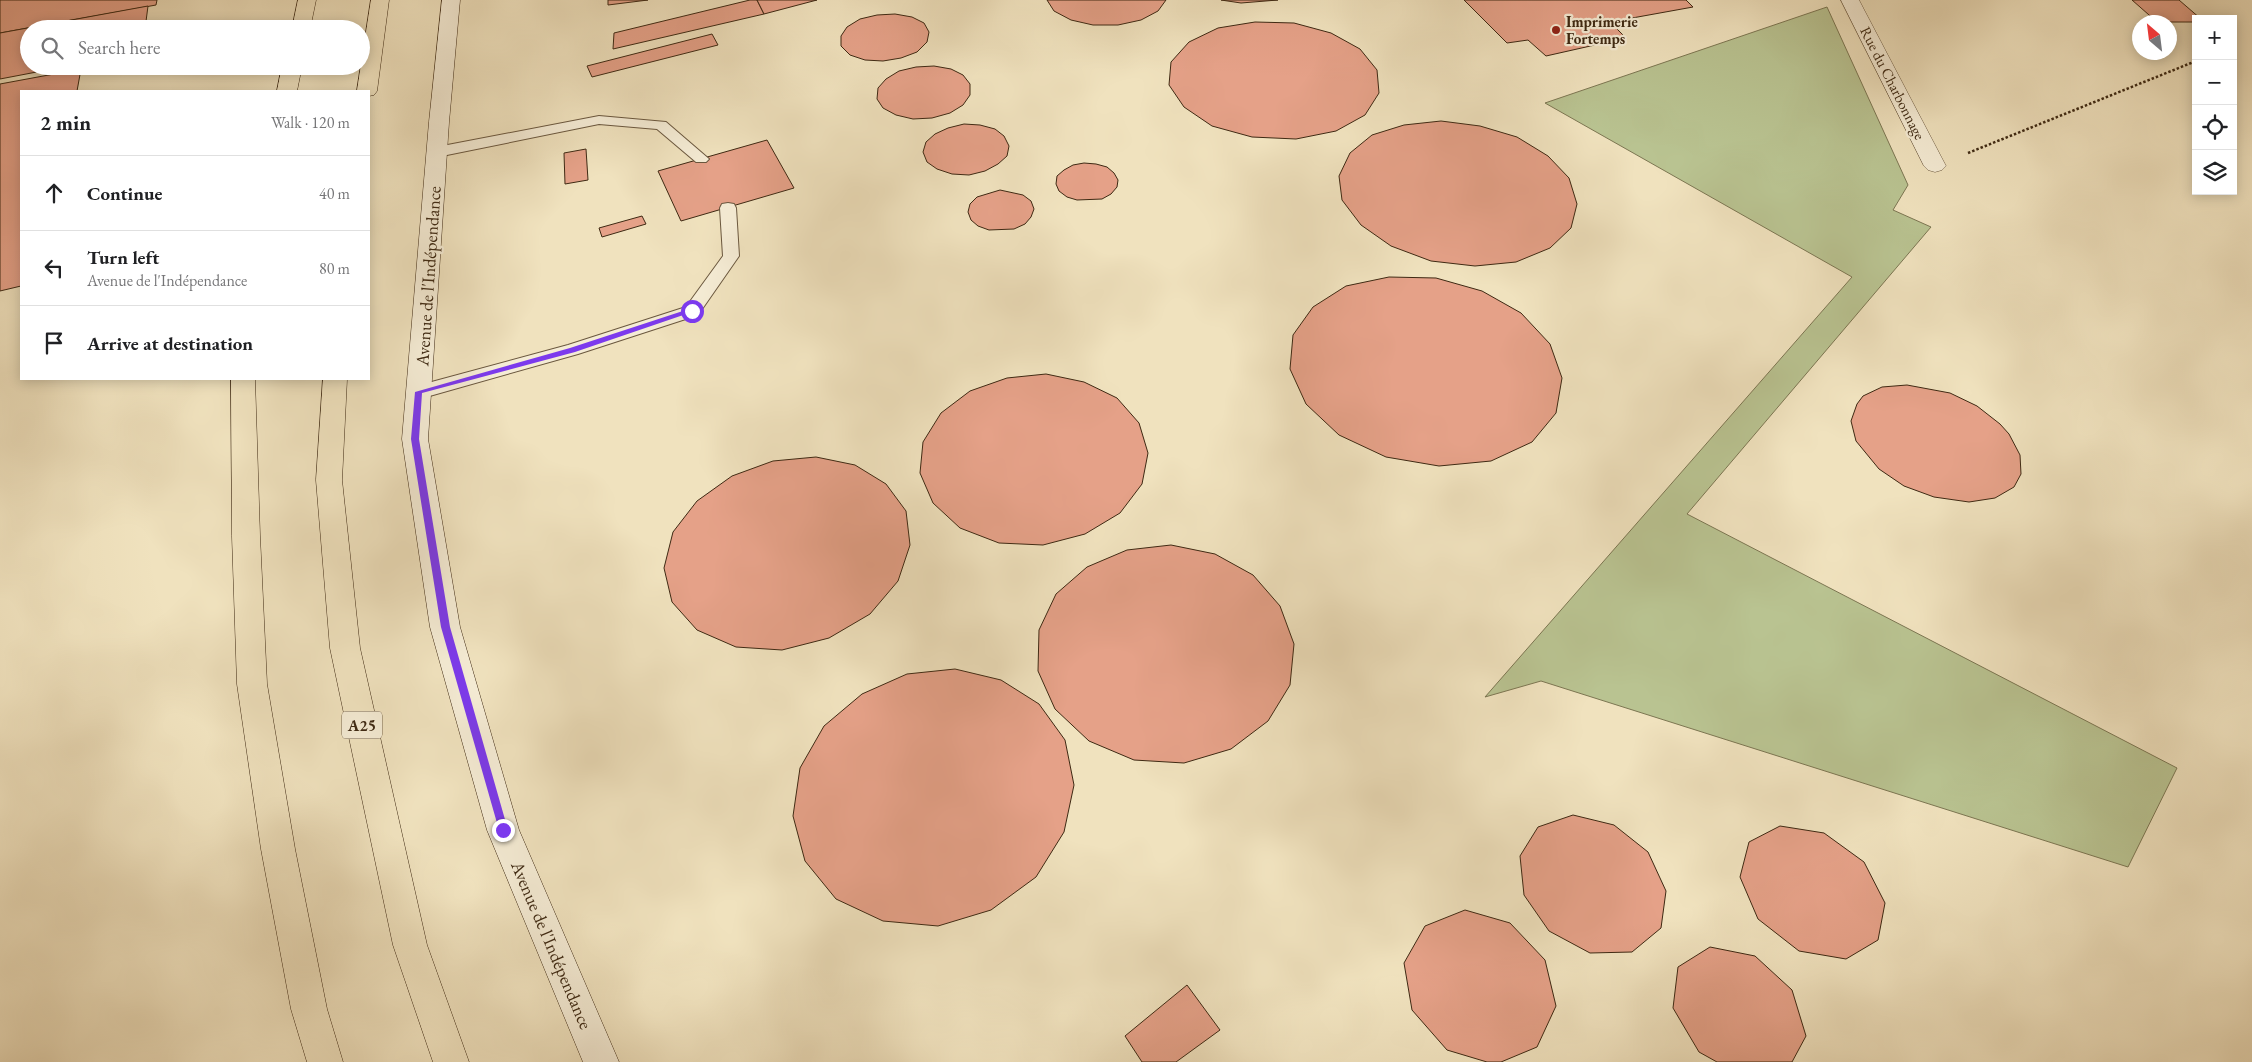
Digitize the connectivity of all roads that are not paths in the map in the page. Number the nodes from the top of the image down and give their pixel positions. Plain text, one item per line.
1 (307, 0) edge
2 (380, 0) edge
3 (451, 0) edge
4 (1850, 0) edge
5 (303, 20) edge
6 (370, 70) edge
7 (290, 75) edge
8 (369, 75) edge
9 (287, 90) edge
10 (367, 90) edge
11 (437, 152) junction
12 (701, 159) dead end
13 (1935, 166) road end
14 (728, 208) dead end
15 (243, 380) edge
16 (335, 380) edge
17 (419, 392) junction
18 (325, 1062) edge
19 (451, 1062) edge
20 (600, 1062) edge

1 - 5 highway
2 - 6 highway
3 - 11 main road, Avenue de l'Indépendance
4 - 13 main road, Rue du Charbonnage
7 - 9 highway
8 - 10 highway
11 - 12 lane
11 - 17 main road, Avenue de l'Indépendance
14 - 17 lane
15 - 18 highway
16 - 19 highway, A25
17 - 20 main road, Avenue de l'Indépendance

